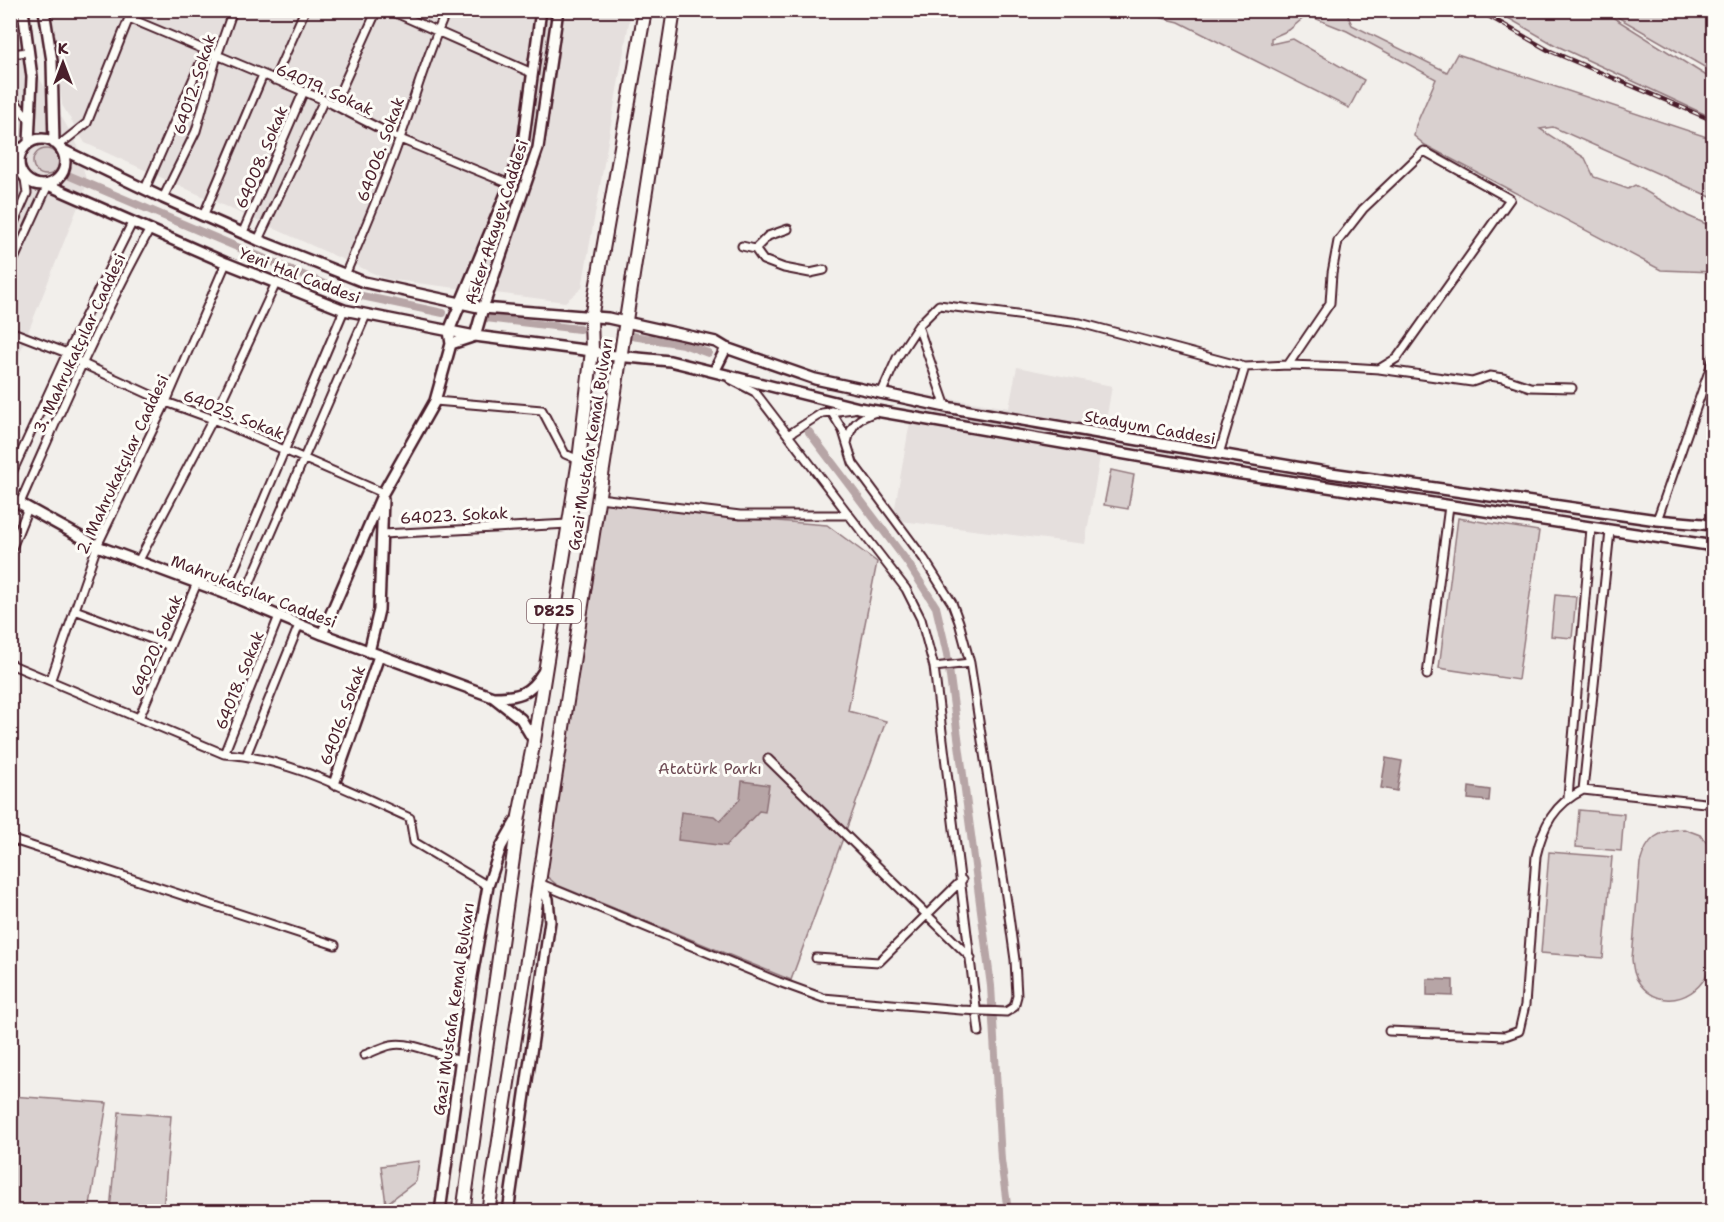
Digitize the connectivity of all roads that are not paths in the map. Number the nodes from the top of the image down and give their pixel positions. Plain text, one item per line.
1 (22, 10) edge
2 (44, 10) edge
3 (124, 10) edge
4 (234, 10) edge
5 (305, 10) edge
6 (377, 10) edge
7 (389, 10) edge
8 (447, 10) edge
9 (541, 10) edge
10 (558, 10) edge
11 (645, 10) edge
12 (674, 10) edge
13 (129, 18) junction
14 (437, 31) junction
15 (206, 50) junction
16 (29, 52) junction
17 (10, 54) edge
18 (217, 56) junction
19 (532, 73) junction
20 (262, 75) junction
21 (274, 80) junction
22 (303, 93) junction
23 (10, 95) edge
24 (324, 100) junction
25 (334, 105) junction
26 (30, 121) junction
27 (400, 139) junction
28 (26, 145) junction
29 (57, 146) junction
30 (10, 150) edge
31 (15, 170) edge
32 (25, 179) junction
33 (510, 184) junction
34 (48, 185) junction
35 (145, 189) junction
36 (163, 198) junction
37 (204, 214) junction
38 (132, 223) junction
39 (150, 229) junction
40 (788, 229) dead end
41 (10, 232) edge
42 (243, 232) junction
43 (258, 240) junction
44 (742, 246) dead end
45 (755, 249) junction
46 (226, 263) junction
47 (10, 268) edge
48 (824, 270) dead end
49 (345, 275) junction
50 (276, 283) junction
51 (460, 303) junction
52 (483, 308) junction
53 (344, 309) junction
54 (366, 315) junction
55 (591, 318) junction
56 (626, 322) junction
57 (918, 326) junction
58 (10, 331) edge
59 (449, 331) junction
60 (476, 336) junction
61 (451, 344) junction
62 (726, 348) junction
63 (592, 351) junction
64 (67, 353) junction
65 (620, 355) junction
66 (1713, 357) edge
67 (81, 363) junction
68 (1288, 365) junction
69 (1245, 367) junction
70 (1379, 369) junction
71 (715, 370) junction
72 (1572, 388) dead end
73 (881, 394) junction
74 (435, 401) junction
75 (166, 402) junction
76 (946, 407) junction
77 (859, 408) junction
78 (831, 411) junction
79 (878, 411) junction
80 (213, 419) junction
81 (788, 435) junction
82 (847, 445) junction
83 (285, 449) junction
84 (1219, 454) junction
85 (303, 458) junction
86 (579, 460) junction
87 (10, 477) edge
88 (1463, 491) junction
89 (383, 493) junction
90 (10, 498) edge
91 (599, 498) junction
92 (24, 505) junction
93 (1452, 506) junction
94 (1586, 510) junction
95 (849, 515) junction
96 (1620, 515) junction
97 (1657, 520) junction
98 (568, 524) junction
99 (1713, 525) edge
100 (1580, 526) junction
101 (1591, 528) junction
102 (1613, 532) junction
103 (383, 534) junction
104 (97, 546) junction
105 (1713, 546) edge
106 (10, 553) edge
107 (138, 562) junction
108 (197, 583) junction
109 (224, 593) junction
110 (242, 601) junction
111 (75, 610) junction
112 (279, 616) junction
113 (299, 624) junction
114 (322, 634) junction
115 (170, 646) junction
116 (369, 652) junction
117 (379, 656) junction
118 (10, 663) edge
119 (970, 663) junction
120 (934, 667) junction
121 (545, 668) junction
122 (1427, 675) dead end
123 (51, 680) junction
124 (493, 697) junction
125 (139, 718) junction
126 (534, 741) junction
127 (224, 754) junction
128 (246, 756) junction
129 (768, 759) dead end
130 (333, 784) junction
131 (1583, 790) junction
132 (1568, 797) junction
133 (1713, 804) edge
134 (519, 816) junction
135 (10, 839) edge
136 (962, 880) junction
137 (539, 883) junction
138 (488, 886) junction
139 (926, 915) junction
140 (335, 945) dead end
141 (816, 958) dead end
142 (971, 958) junction
143 (982, 1010) junction
144 (1389, 1031) dead end
145 (979, 1032) dead end
146 (364, 1055) dead end
147 (461, 1060) junction
148 (440, 1212) edge
149 (463, 1212) edge
150 (488, 1212) edge
151 (508, 1212) edge

1 - 16 street
2 - 29 street
3 - 13 street
4 - 18 street, 64012. Sokak
5 - 21 street
6 - 25 street
7 - 14 street
8 - 14 street, 64006. Sokak
9 - 19 street, Asker Akayev Caddesi
10 - 52 street, Asker Akayev Caddesi
11 - 55 highway, Gazi Mustafa Kemal Bulvarı / D825
12 - 56 highway, Gazi Mustafa Kemal Bulvarı / D825
13 - 15 street, 64019. Sokak
13 - 29 street
14 - 19 street
14 - 27 street, 64006. Sokak
15 - 18 street, 64019. Sokak
15 - 35 street
16 - 17 street
16 - 26 street
18 - 20 street, 64019. Sokak
18 - 36 street, 64012. Sokak
19 - 33 street, Asker Akayev Caddesi
20 - 21 street, 64019. Sokak
20 - 37 street
21 - 22 street, 64019. Sokak
22 - 24 street, 64019. Sokak
22 - 42 street, 64008. Sokak
23 - 26 street
24 - 25 street, 64019. Sokak
24 - 43 street
25 - 27 street, 64019. Sokak
26 - 28 street
27 - 33 street, 64019. Sokak
27 - 49 street, 64006. Sokak
28 - 29 street
28 - 30 street
28 - 31 street
29 - 34 street
29 - 35 street, Yeni Hal Caddesi
31 - 32 street
32 - 34 street
32 - 41 street
33 - 51 street, Asker Akayev Caddesi
34 - 38 street, Yeni Hal Caddesi
34 - 47 street
35 - 36 street, Yeni Hal Caddesi
36 - 37 street, Yeni Hal Caddesi
37 - 42 street, Yeni Hal Caddesi
38 - 39 street, Yeni Hal Caddesi
38 - 64 street, 3. Mahrukatçılar Caddesi
39 - 46 street, Yeni Hal Caddesi
39 - 67 street, 3. Mahrukatçılar Caddesi
40 - 45 street
42 - 43 street, Yeni Hal Caddesi
43 - 49 street, Yeni Hal Caddesi
44 - 45 street
45 - 48 street
46 - 50 street, Yeni Hal Caddesi
46 - 75 street, 2. Mahrukatçılar Caddesi
49 - 51 street, Yeni Hal Caddesi
50 - 53 street, Yeni Hal Caddesi
50 - 80 street
51 - 52 street, Yeni Hal Caddesi
51 - 59 street, Asker Akayev Caddesi
52 - 55 street, Yeni Hal Caddesi
52 - 60 street, Asker Akayev Caddesi
53 - 54 street, Yeni Hal Caddesi
53 - 83 street
54 - 59 street, Yeni Hal Caddesi
54 - 85 street
55 - 56 street, Stadyum Caddesi
55 - 63 highway, Gazi Mustafa Kemal Bulvarı / D825
56 - 62 street, Stadyum Caddesi
56 - 65 highway, Gazi Mustafa Kemal Bulvarı / D825
57 - 69 street
57 - 73 street
57 - 76 street
58 - 64 street, 64025. Sokak
59 - 60 street, Yeni Hal Caddesi
59 - 61 street
60 - 61 street
60 - 63 street, Yeni Hal Caddesi
61 - 74 street
62 - 71 street
62 - 73 street, Stadyum Caddesi
63 - 65 street, Stadyum Caddesi
63 - 86 highway, Gazi Mustafa Kemal Bulvarı / D825
64 - 67 street, 64025. Sokak
64 - 87 street, 3. Mahrukatçılar Caddesi
65 - 71 street, Stadyum Caddesi
65 - 91 highway, Gazi Mustafa Kemal Bulvarı / D825
66 - 97 street
67 - 75 street, 64025. Sokak
67 - 92 street, 3. Mahrukatçılar Caddesi
68 - 69 street
68 - 70 street
68 - 70 street
69 - 84 street
70 - 72 street
71 - 77 street, Stadyum Caddesi
71 - 81 street
73 - 76 street, Stadyum Caddesi
74 - 86 street
74 - 89 street
75 - 80 street, 64025. Sokak
75 - 104 street, 2. Mahrukatçılar Caddesi
76 - 84 street, Stadyum Caddesi
77 - 78 street
77 - 79 street, Stadyum Caddesi
78 - 81 street
78 - 82 street
79 - 82 street
79 - 93 street, Stadyum Caddesi
80 - 83 street, 64025. Sokak
80 - 107 street
81 - 95 street
82 - 119 street
83 - 85 street, 64025. Sokak
83 - 109 street
84 - 88 street, Stadyum Caddesi
85 - 89 street, 64025. Sokak
85 - 110 street
86 - 98 highway, Gazi Mustafa Kemal Bulvarı / D825
88 - 93 street
88 - 94 street, Stadyum Caddesi
89 - 103 street, 64023. Sokak
89 - 114 street
90 - 92 street, Mahrukatçılar Caddesi
91 - 95 street
91 - 137 highway, Gazi Mustafa Kemal Bulvarı / D825
92 - 104 street, Mahrukatçılar Caddesi
92 - 106 street, 3. Mahrukatçılar Caddesi
93 - 100 street, Stadyum Caddesi
93 - 122 street
94 - 96 street, Stadyum Caddesi
94 - 100 street
95 - 120 street
96 - 97 street, Stadyum Caddesi
96 - 102 street
97 - 99 street, Stadyum Caddesi
98 - 103 street, 64023. Sokak
98 - 121 highway, Gazi Mustafa Kemal Bulvarı / D825
100 - 101 street, Stadyum Caddesi
101 - 102 street, Stadyum Caddesi
101 - 132 street
102 - 105 street, Stadyum Caddesi
102 - 131 street
103 - 116 street, 64016. Sokak
104 - 107 street, Mahrukatçılar Caddesi
104 - 111 street, 2. Mahrukatçılar Caddesi
107 - 108 street, Mahrukatçılar Caddesi
108 - 109 street, Mahrukatçılar Caddesi
108 - 115 street, 64020. Sokak
109 - 110 street, Mahrukatçılar Caddesi
110 - 112 street, Mahrukatçılar Caddesi
111 - 115 street
111 - 123 street, 2. Mahrukatçılar Caddesi
112 - 113 street, Mahrukatçılar Caddesi
112 - 127 street, 64018. Sokak
113 - 114 street, Mahrukatçılar Caddesi
113 - 128 street
114 - 116 street, Mahrukatçılar Caddesi
115 - 125 street, 64020. Sokak
116 - 117 street, Mahrukatçılar Caddesi
117 - 124 street, Mahrukatçılar Caddesi
117 - 130 street, 64016. Sokak
118 - 123 street
119 - 120 street
119 - 143 street
120 - 136 street
121 - 124 street, Mahrukatçılar Caddesi
121 - 126 highway, Gazi Mustafa Kemal Bulvarı / D825
123 - 125 street
124 - 126 street, Mahrukatçılar Caddesi
125 - 127 street
126 - 134 highway, Gazi Mustafa Kemal Bulvarı / D825
127 - 128 street
128 - 130 street
129 - 139 street
130 - 138 street
131 - 132 street
131 - 133 street
132 - 144 street
134 - 138 street, Gazi Mustafa Kemal Bulvarı
134 - 149 highway, Gazi Mustafa Kemal Bulvarı / D825
135 - 140 street
136 - 139 street
136 - 142 street
137 - 143 street
137 - 150 highway, Gazi Mustafa Kemal Bulvarı / D825
137 - 151 street, Gazi Mustafa Kemal Bulvarı
138 - 147 street, Gazi Mustafa Kemal Bulvarı
139 - 141 street
139 - 142 street
142 - 143 street
143 - 145 street
146 - 147 street
147 - 148 street, Gazi Mustafa Kemal Bulvarı

